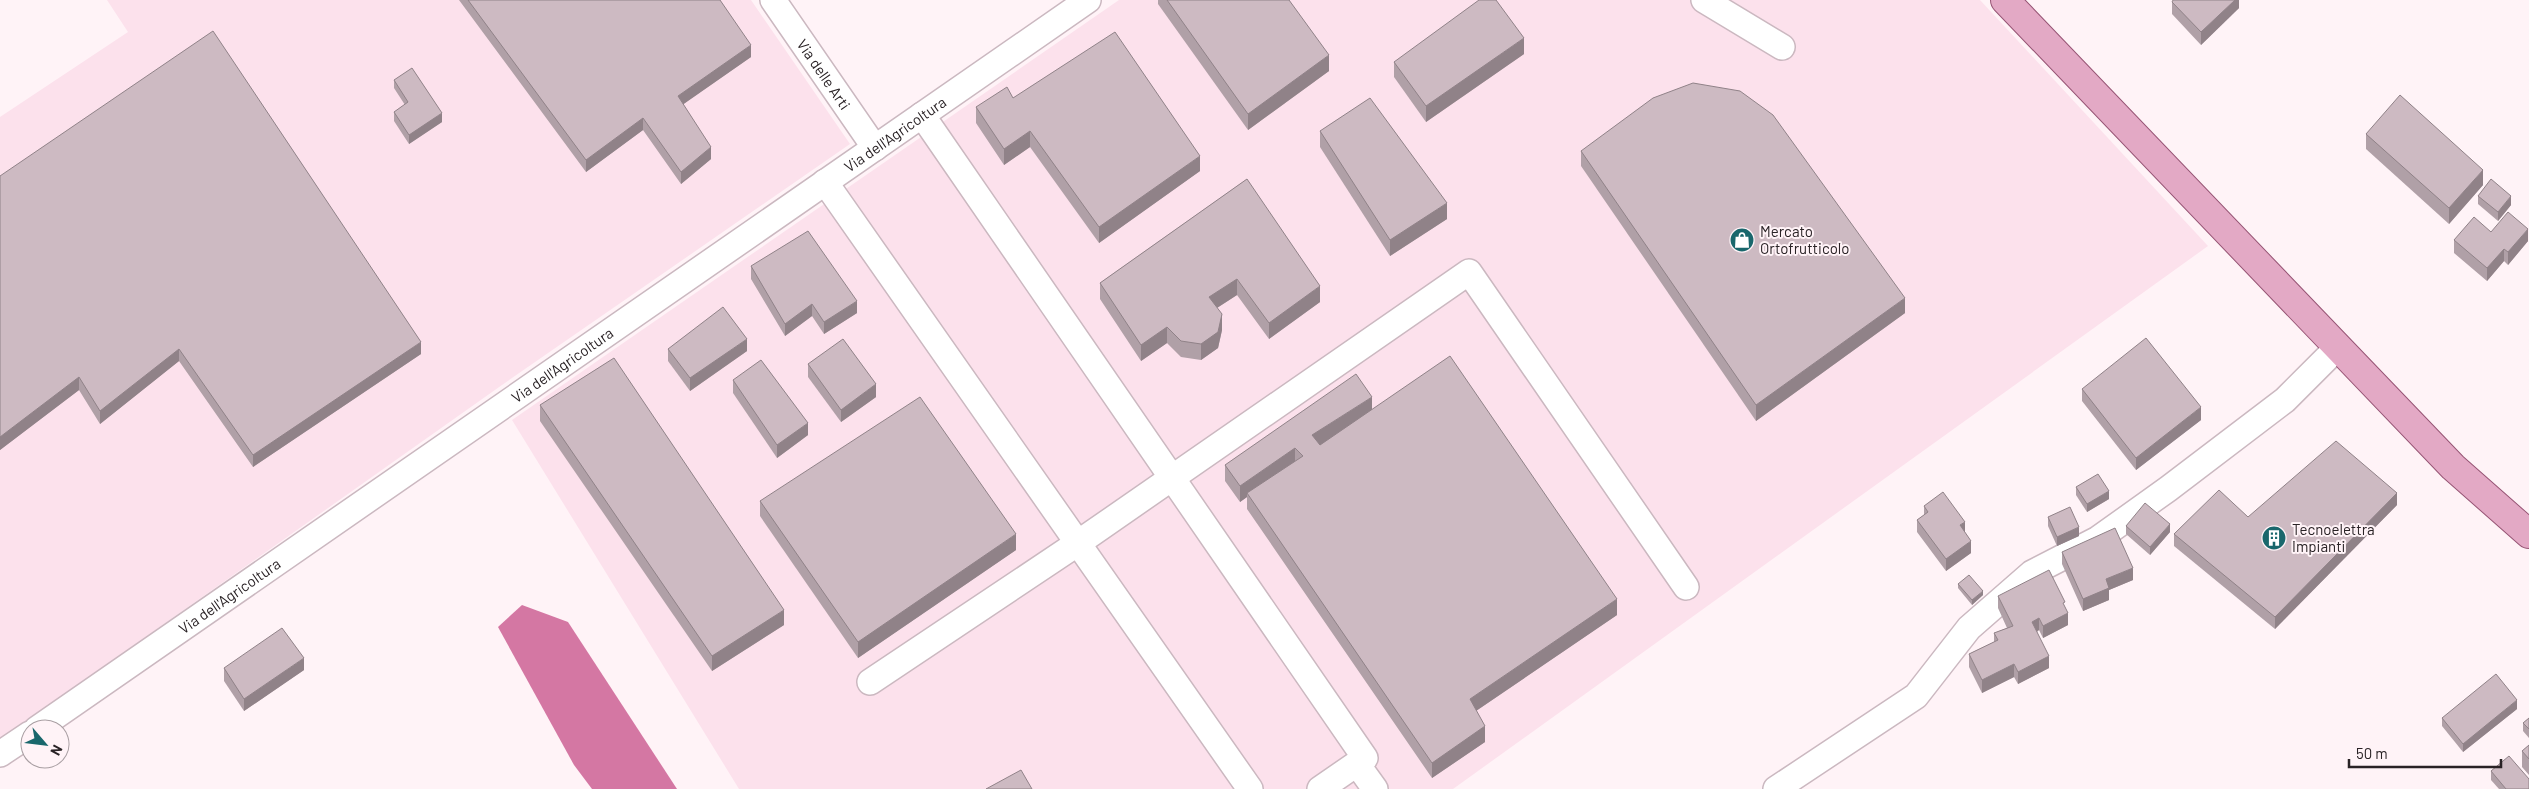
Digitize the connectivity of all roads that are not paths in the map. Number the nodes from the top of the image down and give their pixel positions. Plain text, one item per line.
1 (773, 0) edge
2 (1088, 0) edge
3 (1704, 0) edge
4 (2005, 0) edge
5 (1782, 46) dead end
6 (922, 115) junction
7 (875, 148) junction
8 (825, 182) junction
9 (2338, 347) junction
10 (1172, 478) junction
11 (2529, 534) edge
12 (1078, 543) junction
13 (1686, 587) dead end
14 (870, 682) dead end
15 (51, 719) edge
16 (20, 741) edge
17 (0, 754) edge
18 (1357, 764) junction
19 (1250, 789) edge
20 (1320, 789) edge
21 (1375, 789) edge
22 (1776, 789) edge

1 - 7 street, Via delle Arti
2 - 6 street, Via dell'Agricoltura
3 - 5 street
4 - 9 main road
6 - 7 street, Via dell'Agricoltura
6 - 10 street
7 - 8 street, Via dell'Agricoltura
8 - 12 street
8 - 15 street, Via dell'Agricoltura
9 - 11 main road
9 - 22 street
10 - 12 street
10 - 13 street
10 - 18 street
12 - 14 street
12 - 19 street
16 - 17 street
18 - 20 street
18 - 21 street

